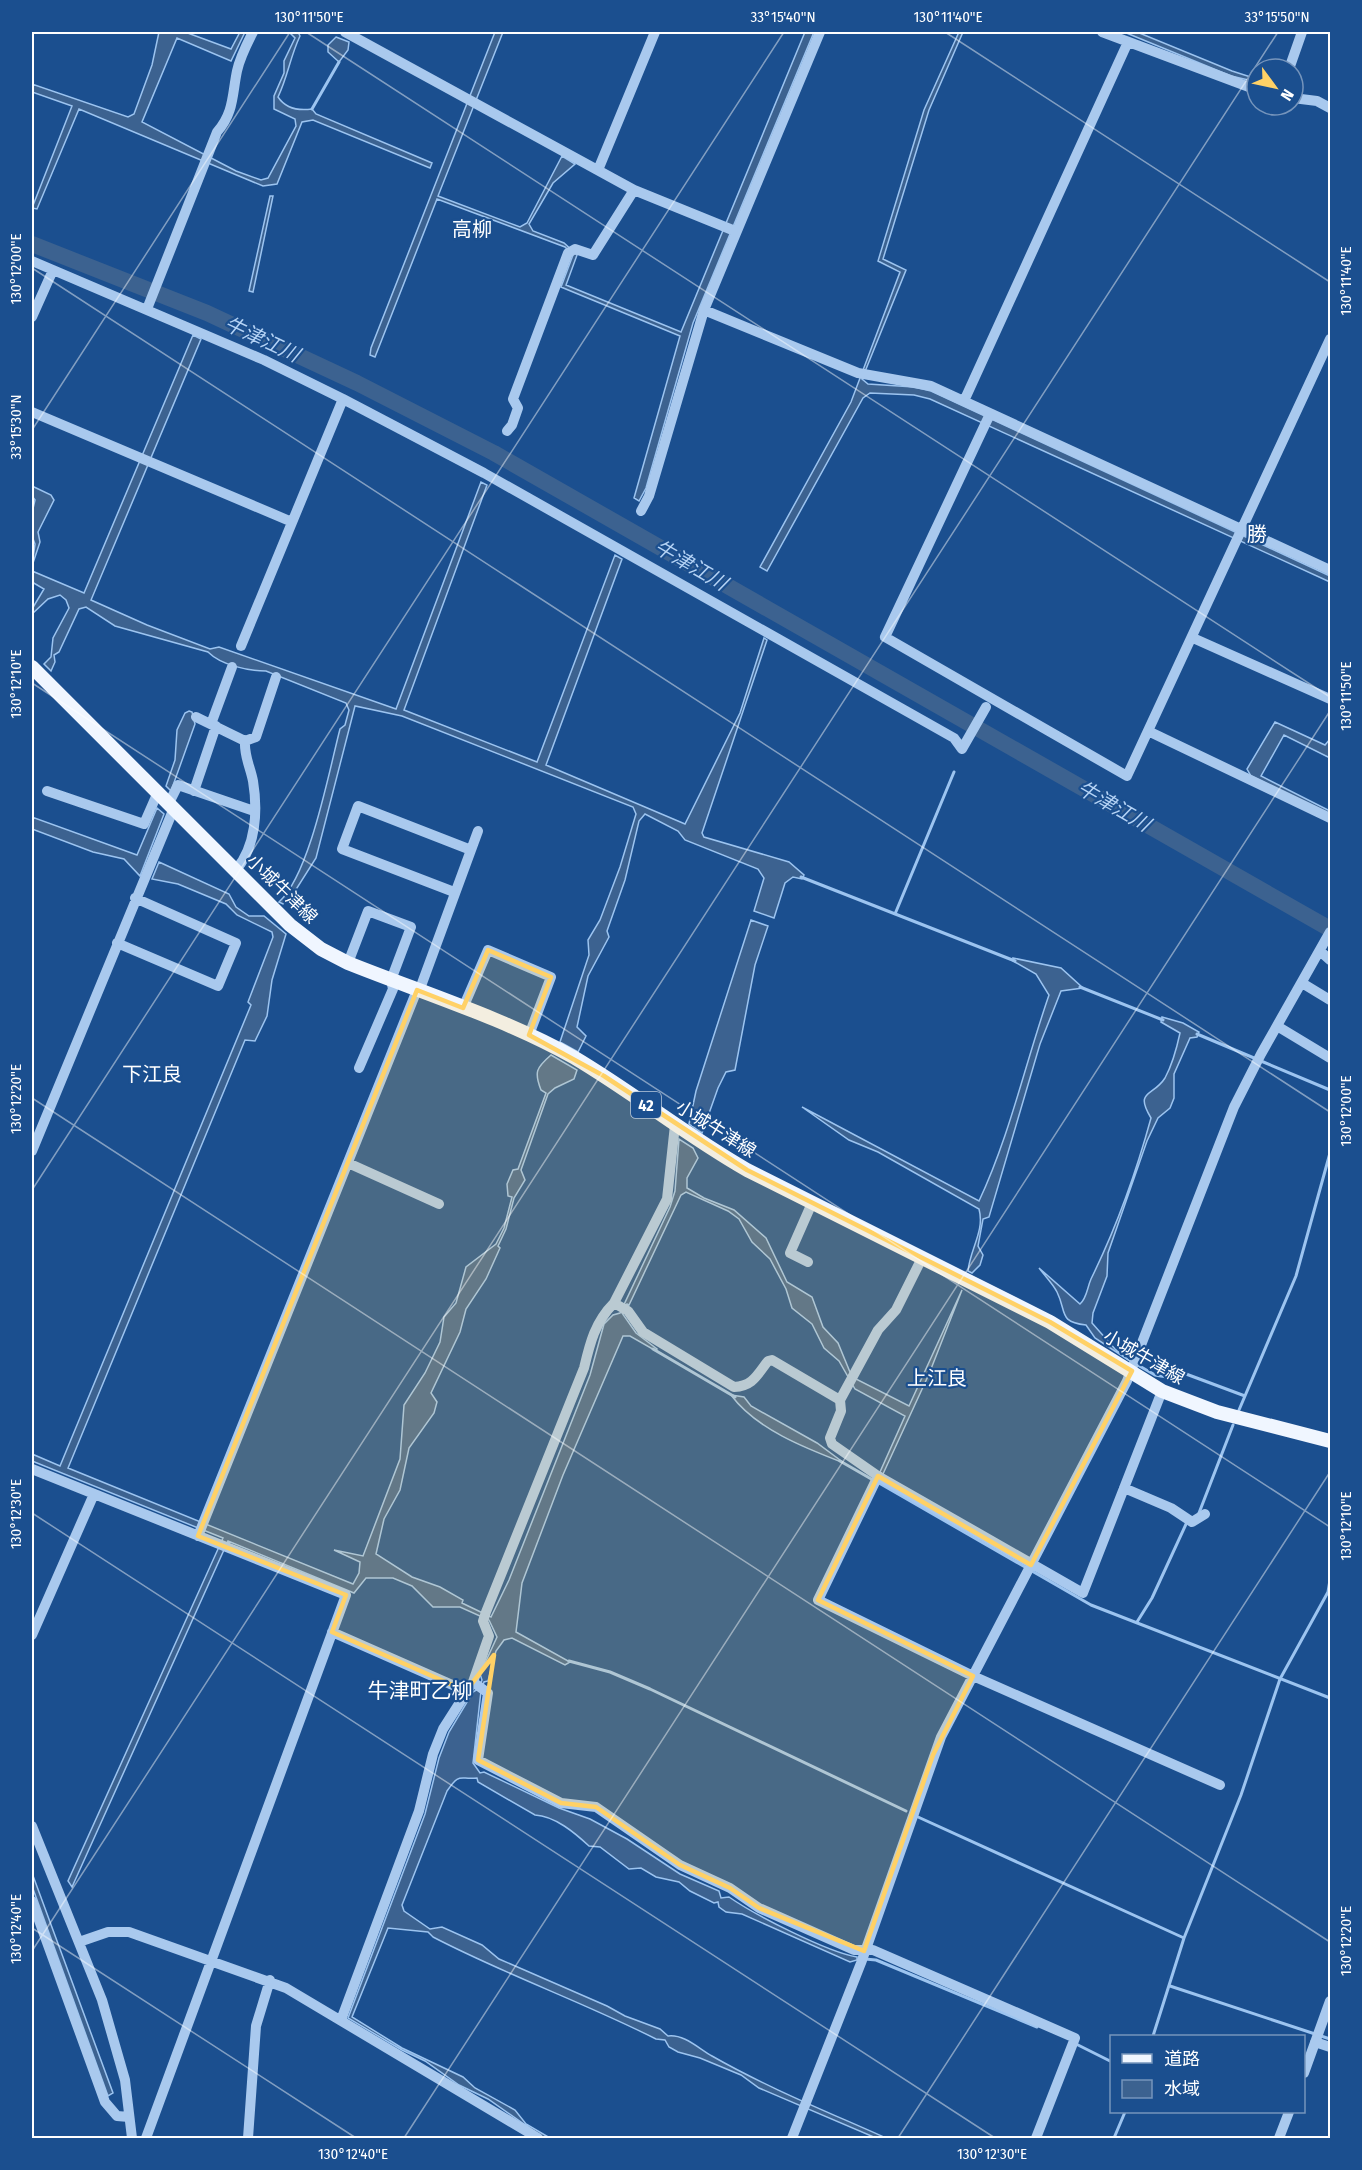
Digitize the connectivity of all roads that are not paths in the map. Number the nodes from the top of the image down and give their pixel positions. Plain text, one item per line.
1 (253, 32) edge
2 (345, 32) edge
3 (655, 32) edge
4 (820, 32) edge
5 (1102, 32) edge
6 (1302, 32) edge
7 (1128, 42) junction
8 (1293, 57) edge
9 (1245, 86) edge
10 (1305, 100) edge
11 (1330, 108) edge
12 (598, 170) junction
13 (634, 190) junction
14 (735, 231) junction
15 (32, 261) edge
16 (53, 270) junction
17 (147, 309) junction
18 (704, 310) junction
19 (32, 317) edge
20 (1330, 339) edge
21 (343, 399) junction
22 (964, 401) junction
23 (32, 412) edge
24 (990, 414) junction
25 (507, 431) dead end
26 (641, 511) dead end
27 (292, 522) junction
28 (1243, 529) junction
29 (1330, 570) edge
30 (1193, 638) junction
31 (241, 646) dead end
32 (232, 668) dead end
33 (33, 673) edge
34 (276, 678) dead end
35 (972, 687) junction
36 (1330, 699) edge
37 (1005, 706) junction
38 (986, 707) junction
39 (196, 717) dead end
40 (214, 725) junction
41 (1148, 731) junction
42 (245, 741) junction
43 (47, 791) dead end
44 (194, 791) junction
45 (158, 792) junction
46 (172, 806) junction
47 (254, 811) junction
48 (1330, 818) edge
49 (478, 831) dead end
50 (471, 850) junction
51 (236, 870) junction
52 (454, 892) junction
53 (135, 898) junction
54 (1330, 932) edge
55 (117, 943) junction
56 (1320, 951) junction
57 (1330, 960) edge
58 (348, 963) junction
59 (391, 980) junction
60 (1302, 982) junction
61 (417, 990) junction
62 (1330, 1000) edge
63 (463, 1008) junction
64 (1277, 1026) junction
65 (528, 1035) junction
66 (1330, 1058) edge
67 (359, 1068) dead end
68 (675, 1125) junction
69 (32, 1151) edge
70 (348, 1163) junction
71 (812, 1203) junction
72 (439, 1204) dead end
73 (922, 1258) junction
74 (808, 1262) dead end
75 (620, 1306) junction
76 (1134, 1366) junction
77 (1162, 1391) junction
78 (840, 1400) junction
79 (1330, 1441) edge
80 (32, 1468) edge
81 (876, 1481) junction
82 (1124, 1488) junction
83 (94, 1494) junction
84 (1205, 1514) dead end
85 (198, 1536) junction
86 (1029, 1569) junction
87 (332, 1632) junction
88 (32, 1635) edge
89 (973, 1676) junction
90 (476, 1686) junction
91 (1220, 1785) dead end
92 (32, 1826) edge
93 (32, 1901) edge
94 (34, 1916) edge
95 (79, 1942) junction
96 (863, 1956) junction
97 (211, 1960) junction
98 (270, 1980) junction
99 (1330, 2001) edge
100 (341, 2020) junction
101 (1317, 2038) junction
102 (1330, 2047) edge
103 (1305, 2070) edge
104 (1289, 2113) edge
105 (129, 2117) junction
106 (132, 2139) edge
107 (146, 2139) edge
108 (248, 2139) edge
109 (538, 2139) edge
110 (792, 2139) edge
111 (1036, 2139) edge
112 (1279, 2139) edge

1 - 17 street
2 - 12 street
3 - 12 street
4 - 14 street
5 - 7 street
6 - 8 street
7 - 9 street
7 - 22 street
10 - 11 street
12 - 13 street
13 - 14 street
13 - 25 street
14 - 18 street
15 - 16 street
16 - 17 street
16 - 19 street
17 - 21 street
18 - 22 street
18 - 26 street
20 - 28 street
21 - 27 street
21 - 38 street
22 - 24 street
23 - 27 street
24 - 28 street
24 - 35 street
27 - 31 street
28 - 29 street
28 - 30 street
30 - 36 street
30 - 41 street
32 - 40 street
33 - 45 main road, 小城牛津線 / 42
34 - 42 street
35 - 37 street
35 - 38 street
37 - 38 street
37 - 41 street
39 - 40 street
40 - 42 street
40 - 44 street
41 - 48 street
42 - 47 street
43 - 45 street
44 - 46 street
44 - 47 street
45 - 46 main road, 小城牛津線 / 42
46 - 51 main road, 小城牛津線 / 42
46 - 53 street
47 - 51 street
49 - 50 street
50 - 52 street
50 - 52 street
51 - 58 main road, 小城牛津線 / 42
52 - 61 street
53 - 55 street
53 - 55 street
54 - 56 street
55 - 69 street
56 - 57 street
56 - 60 street
58 - 59 main road, 小城牛津線 / 42
58 - 59 street
59 - 61 main road, 小城牛津線 / 42
59 - 67 street
60 - 62 street
60 - 64 street
61 - 63 main road, 小城牛津線 / 42
61 - 70 street
63 - 65 main road, 小城牛津線 / 42
63 - 65 street
64 - 66 street
64 - 76 street
65 - 68 main road, 小城牛津線 / 42
68 - 71 main road, 小城牛津線 / 42
68 - 75 street
70 - 72 street
70 - 85 street
71 - 73 main road, 小城牛津線 / 42
71 - 74 street
73 - 76 main road, 小城牛津線 / 42
73 - 78 street
75 - 78 street
75 - 90 street
76 - 77 main road, 小城牛津線 / 42
76 - 86 street
77 - 79 main road, 小城牛津線 / 42
77 - 82 street
78 - 81 street
80 - 83 street
81 - 86 street
81 - 89 street
82 - 84 street
82 - 86 street
83 - 85 street
83 - 88 street
85 - 87 street
86 - 89 street
87 - 90 street
87 - 97 street
89 - 91 street
89 - 96 street
90 - 96 street
90 - 100 street
92 - 95 street
93 - 94 street
94 - 105 street
95 - 97 street
95 - 105 street
96 - 110 street
96 - 111 street
97 - 98 street
97 - 107 street
98 - 100 street
98 - 108 street
99 - 101 street
100 - 109 street
101 - 102 street
101 - 103 street
104 - 112 street
105 - 106 street

